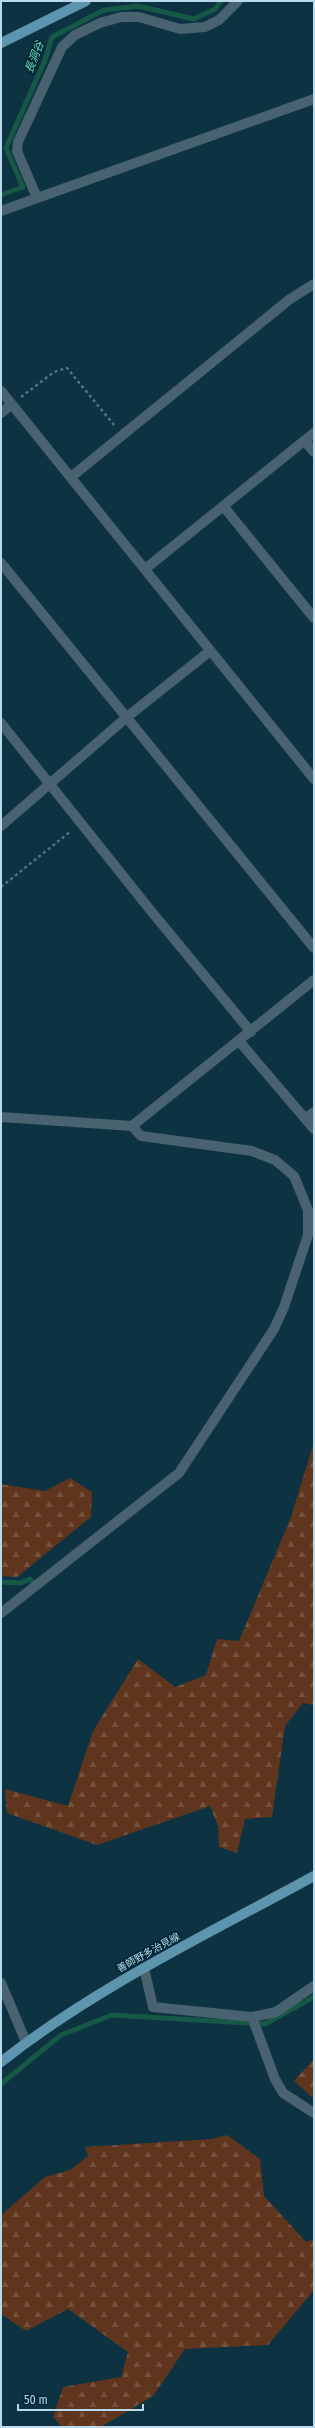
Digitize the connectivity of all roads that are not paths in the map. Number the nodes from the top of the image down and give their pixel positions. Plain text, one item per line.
1 (86, 1) edge
2 (238, 1) edge
3 (1, 44) edge
4 (314, 100) edge
5 (37, 198) junction
6 (1, 211) edge
7 (314, 284) edge
8 (1, 391) edge
9 (11, 404) junction
10 (1, 413) edge
11 (314, 433) edge
12 (305, 441) junction
13 (314, 452) edge
14 (70, 477) junction
15 (224, 506) junction
16 (1, 563) edge
17 (145, 570) junction
18 (314, 618) edge
19 (210, 651) junction
20 (127, 717) junction
21 (1, 723) edge
22 (314, 778) edge
23 (51, 784) junction
24 (1, 826) edge
25 (314, 948) edge
26 (314, 980) edge
27 (251, 1032) junction
28 (239, 1041) junction
29 (314, 1112) edge
30 (1, 1117) edge
31 (306, 1118) junction
32 (132, 1126) junction
33 (314, 1129) edge
34 (1, 1612) edge
35 (314, 1876) edge
36 (144, 1968) junction
37 (1, 1983) edge
38 (314, 1986) edge
39 (252, 2017) junction
40 (26, 2042) junction
41 (1, 2062) edge
42 (314, 2113) edge

1 - 3 main road
2 - 5 street
4 - 5 street
5 - 6 street
7 - 14 street
8 - 9 street
9 - 10 street
9 - 14 street
11 - 12 street
12 - 13 street
12 - 15 street
14 - 17 street
15 - 17 street
15 - 18 street
16 - 20 street
17 - 19 street
19 - 20 street
19 - 22 street
20 - 23 street
20 - 25 street
21 - 23 street
23 - 24 street
23 - 27 street
26 - 27 street
27 - 28 street
28 - 31 street
28 - 32 street
29 - 31 street
30 - 32 street
31 - 33 street
32 - 34 street
35 - 36 main road, 善師野多治見線
36 - 39 street
36 - 40 main road, 善師野多治見線
37 - 40 street
38 - 39 street
39 - 42 street
40 - 41 main road, 善師野多治見線

